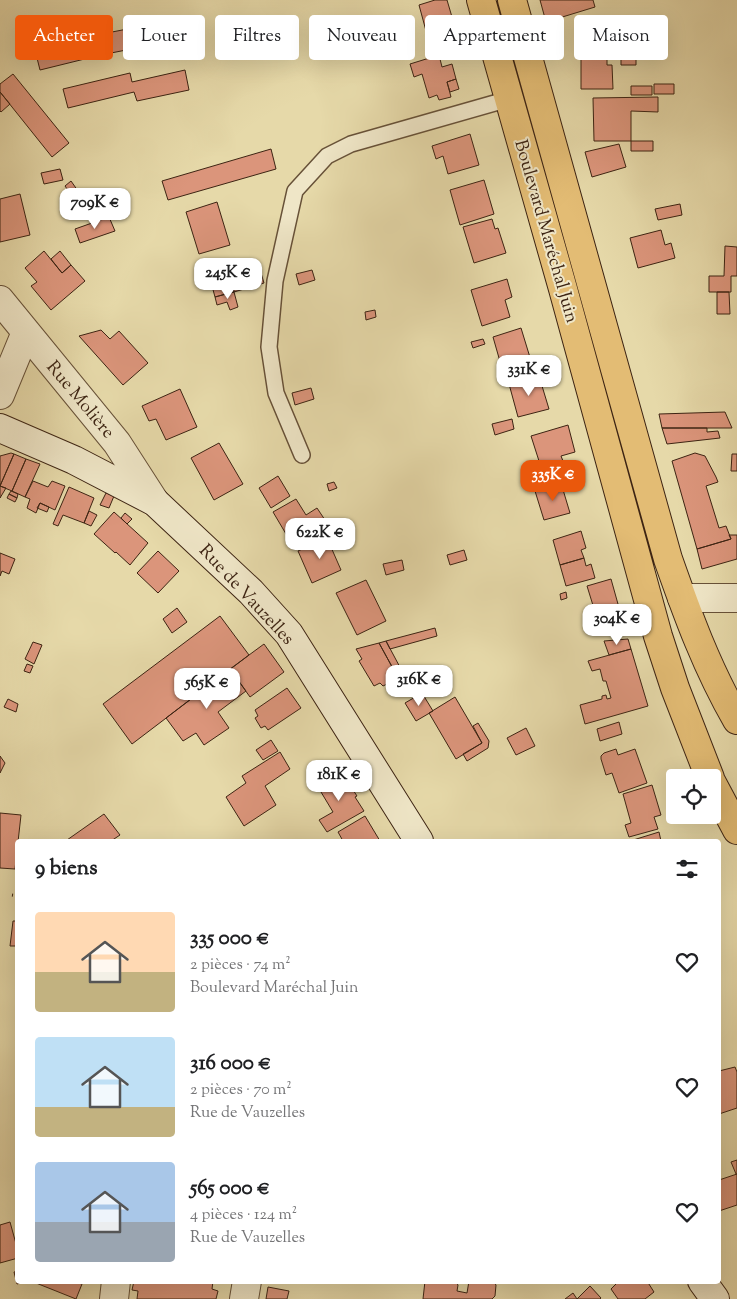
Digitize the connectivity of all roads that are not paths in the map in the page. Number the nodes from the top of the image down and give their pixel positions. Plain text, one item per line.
1 (481, 0) edge
2 (512, 0) edge
3 (509, 100) junction
4 (0, 300) edge
5 (26, 332) junction
6 (0, 395) edge
7 (0, 428) edge
8 (302, 455) dead end
9 (155, 502) junction
10 (682, 598) junction
11 (737, 598) edge
12 (737, 720) edge
13 (706, 769) edge
14 (721, 800) edge
15 (737, 830) edge
16 (418, 839) edge
17 (116, 1284) edge
18 (246, 1284) edge
19 (704, 1284) edge
20 (114, 1299) edge
21 (244, 1299) edge
22 (715, 1299) edge

1 - 3 main road, Boulevard Maréchal Juin
2 - 10 main road, Boulevard Maréchal Juin
3 - 8 lane
3 - 13 main road, Boulevard Maréchal Juin
4 - 5 main road, Rue Molière
5 - 6 main road
5 - 9 main road, Rue Molière
7 - 9 main road, Rue de Vauzelles
9 - 16 main road, Rue de Vauzelles
10 - 11 main road
10 - 12 main road, Boulevard Maréchal Juin
14 - 15 main road
17 - 20 main road
18 - 21 main road
19 - 22 main road

